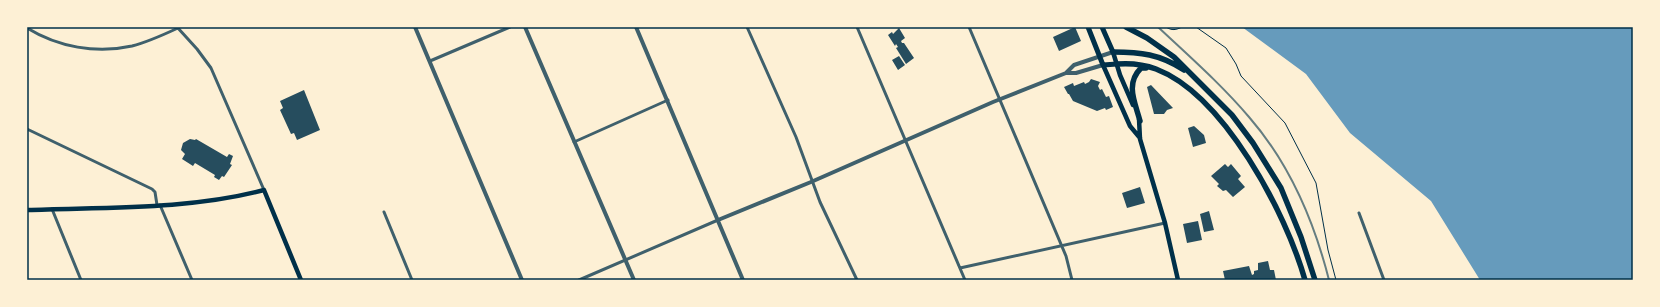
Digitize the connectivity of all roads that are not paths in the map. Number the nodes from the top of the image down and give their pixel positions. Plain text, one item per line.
1 (415, 27) edge
2 (510, 27) edge
3 (526, 27) edge
4 (636, 27) edge
5 (747, 27) edge
6 (857, 27) edge
7 (968, 27) edge
8 (1088, 27) edge
9 (1102, 27) edge
10 (1126, 27) edge
11 (27, 28) edge
12 (177, 28) edge
13 (1112, 52) junction
14 (1099, 56) junction
15 (430, 61) junction
16 (1116, 64) junction
17 (1103, 65) junction
18 (1154, 68) junction
19 (1066, 73) junction
20 (1194, 77) junction
21 (1000, 99) junction
22 (668, 100) junction
23 (1140, 121) junction
24 (27, 129) edge
25 (1140, 139) junction
26 (906, 140) junction
27 (574, 142) junction
28 (811, 182) junction
29 (264, 190) junction
30 (158, 205) junction
31 (52, 209) junction
32 (27, 210) edge
33 (384, 212) dead end
34 (1359, 213) dead end
35 (718, 220) junction
36 (1165, 223) junction
37 (1061, 246) junction
38 (625, 260) junction
39 (960, 268) junction
40 (81, 280) edge
41 (192, 280) edge
42 (301, 280) edge
43 (412, 280) edge
44 (522, 280) edge
45 (579, 280) edge
46 (634, 280) edge
47 (743, 280) edge
48 (857, 280) edge
49 (965, 280) edge
50 (1072, 280) edge
51 (1178, 280) edge
52 (1305, 280) edge
53 (1315, 280) edge
54 (1384, 280) edge

1 - 15 street
2 - 15 street
3 - 27 street
4 - 22 street
5 - 28 street
6 - 26 street
7 - 21 street
8 - 14 highway
9 - 13 highway
10 - 20 highway
11 - 12 street
12 - 29 street
13 - 14 street
13 - 16 main road
13 - 20 highway
14 - 17 highway
14 - 19 street
15 - 44 street
16 - 17 highway
16 - 18 highway
16 - 23 main road
17 - 19 street
17 - 25 main road
18 - 23 highway
18 - 52 highway
19 - 21 street
20 - 53 highway
21 - 26 street
21 - 37 street
22 - 27 street
22 - 35 street
23 - 25 main road
24 - 30 street
25 - 36 main road
26 - 28 street
26 - 39 street
27 - 38 street
28 - 35 street
28 - 48 street
29 - 30 main road
29 - 42 main road
30 - 31 main road
30 - 41 street
31 - 32 main road
31 - 40 street
33 - 43 street
34 - 54 street
35 - 38 street
35 - 47 street
36 - 37 street
36 - 51 main road
37 - 39 street
37 - 50 street
38 - 45 street
38 - 46 street
39 - 49 street

